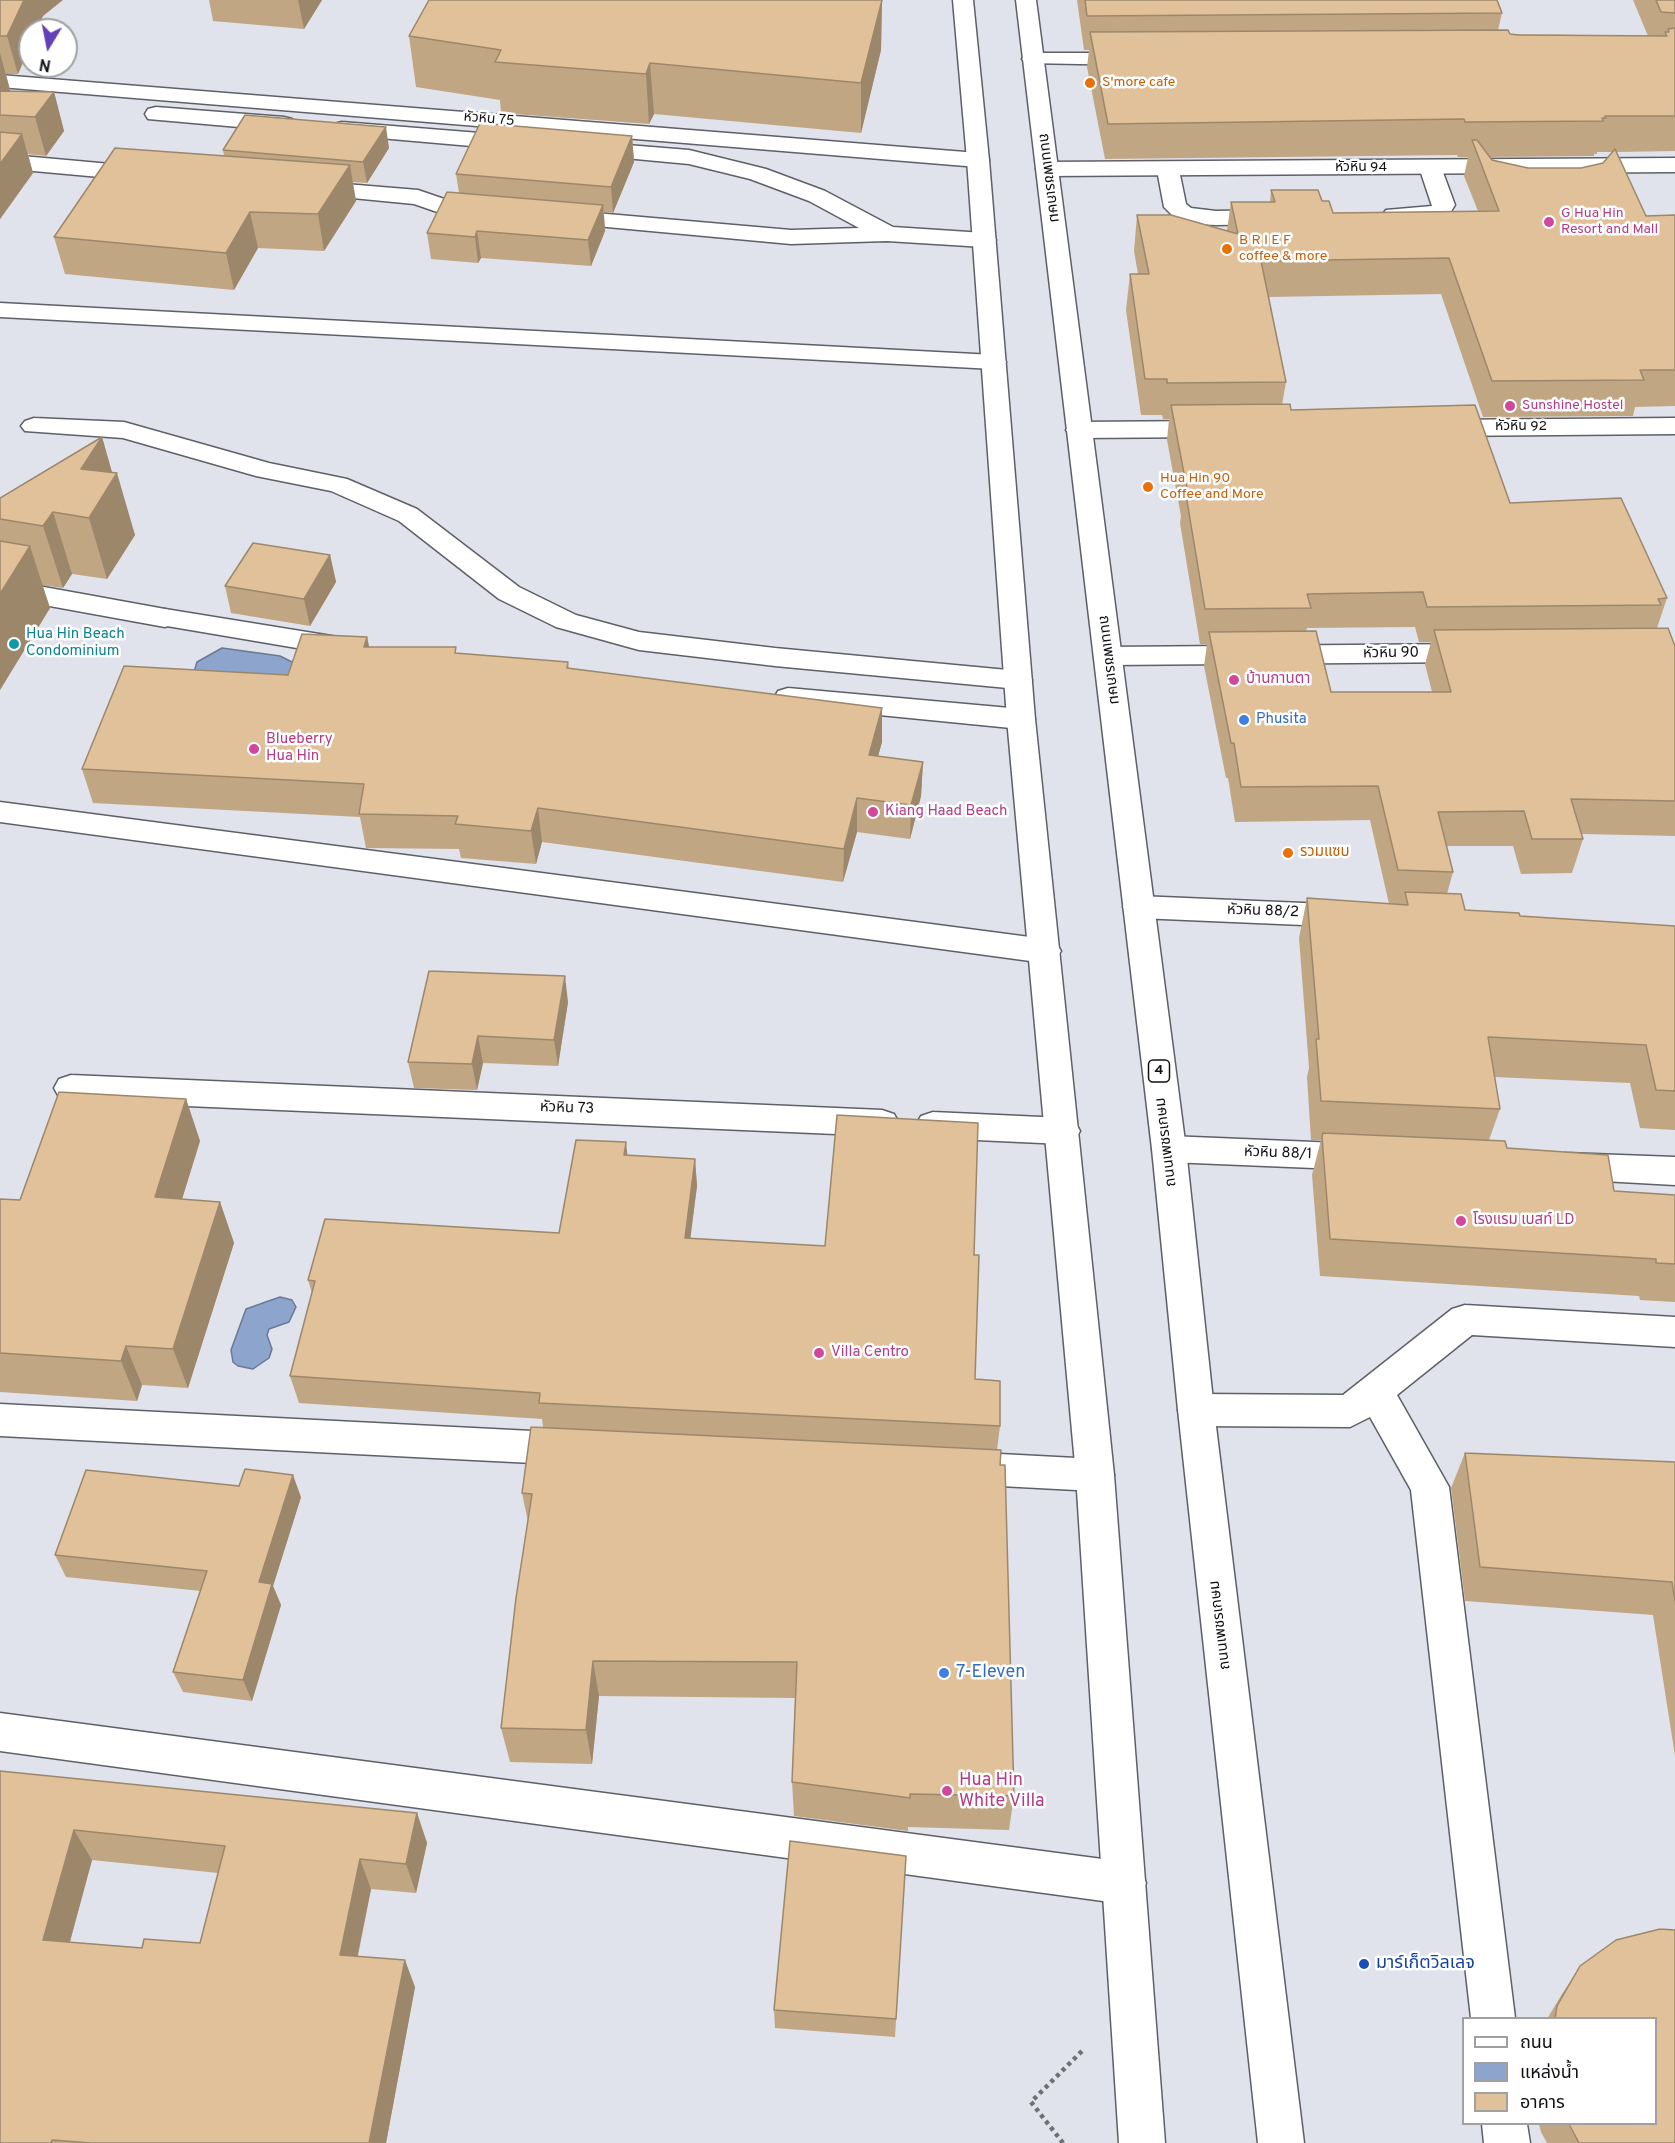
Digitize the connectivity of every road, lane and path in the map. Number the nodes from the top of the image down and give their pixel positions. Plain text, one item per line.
1 (963, 0) edge
2 (1026, 0) edge
3 (1152, 58) edge
4 (1033, 59) junction
5 (0, 81) edge
6 (156, 114) dead end
7 (978, 160) junction
8 (0, 161) edge
9 (1675, 165) edge
10 (1590, 166) junction
11 (1430, 167) junction
12 (1478, 168) junction
13 (1047, 169) junction
14 (1168, 170) junction
15 (167, 176) edge
16 (287, 186) edge
17 (1493, 188) edge
18 (1585, 191) edge
19 (506, 213) edge
20 (541, 216) edge
21 (1369, 216) edge
22 (1298, 217) edge
23 (887, 234) junction
24 (984, 240) junction
25 (0, 310) edge
26 (994, 362) junction
27 (34, 426) dead end
28 (1675, 426) edge
29 (1412, 428) edge
30 (1233, 429) edge
31 (1079, 430) junction
32 (0, 588) edge
33 (365, 650) edge
34 (1496, 653) edge
35 (1107, 656) junction
36 (1018, 680) junction
37 (761, 696) edge
38 (1021, 719) junction
39 (0, 812) edge
40 (1139, 907) junction
41 (1380, 917) edge
42 (1045, 951) junction
43 (71, 1088) dead end
44 (1064, 1131) junction
45 (1169, 1149) junction
46 (1394, 1159) edge
47 (1534, 1165) edge
48 (1675, 1171) edge
49 (1675, 1332) edge
50 (1375, 1392) junction
51 (1196, 1410) junction
52 (0, 1420) edge
53 (607, 1450) edge
54 (928, 1467) edge
55 (1095, 1475) junction
56 (0, 1732) edge
57 (1125, 1883) junction
58 (1493, 2017) edge
59 (1031, 2102) dead end
60 (1505, 2125) edge
61 (1063, 2143) edge
62 (1142, 2143) edge
63 (1281, 2143) edge
64 (1507, 2143) edge

1 - 7 street
2 - 4 street, ถนนเพชรเกษม / 4
3 - 4 street
4 - 13 street, ถนนเพชรเกษม / 4
5 - 7 street, หัวหิน 75
6 - 23 street
7 - 24 street
8 - 15 street
9 - 10 street, หัวหิน 94
10 - 12 street, หัวหิน 94
10 - 18 street
11 - 12 street, หัวหิน 94
11 - 14 street, หัวหิน 94
11 - 21 street
12 - 17 street
13 - 14 street, หัวหิน 94
13 - 31 street, ถนนเพชรเกษม / 4
14 - 22 street
16 - 19 street
20 - 23 street
23 - 24 street
24 - 26 street
25 - 26 street
26 - 36 street
27 - 36 street
28 - 29 street, หัวหิน 92
30 - 31 street
31 - 35 street, ถนนเพชรเกษม / 4
32 - 33 street
34 - 35 street, หัวหิน 90
35 - 40 street, ถนนเพชรเกษม / 4
36 - 38 street
37 - 38 street
38 - 42 street
39 - 42 street
40 - 41 street, หัวหิน 88/2
40 - 45 street, ถนนเพชรเกษม / 4
42 - 44 street
43 - 44 street, หัวหิน 73
44 - 55 street
45 - 46 street, หัวหิน 88/1
45 - 51 street, ถนนเพชรเกษม / 4
47 - 48 street
49 - 50 street
50 - 51 street
50 - 58 street
51 - 63 street, ถนนเพชรเกษม / 4
52 - 53 street
54 - 55 street
55 - 57 street
56 - 57 street
57 - 62 street
59 - 61 path
60 - 64 street

